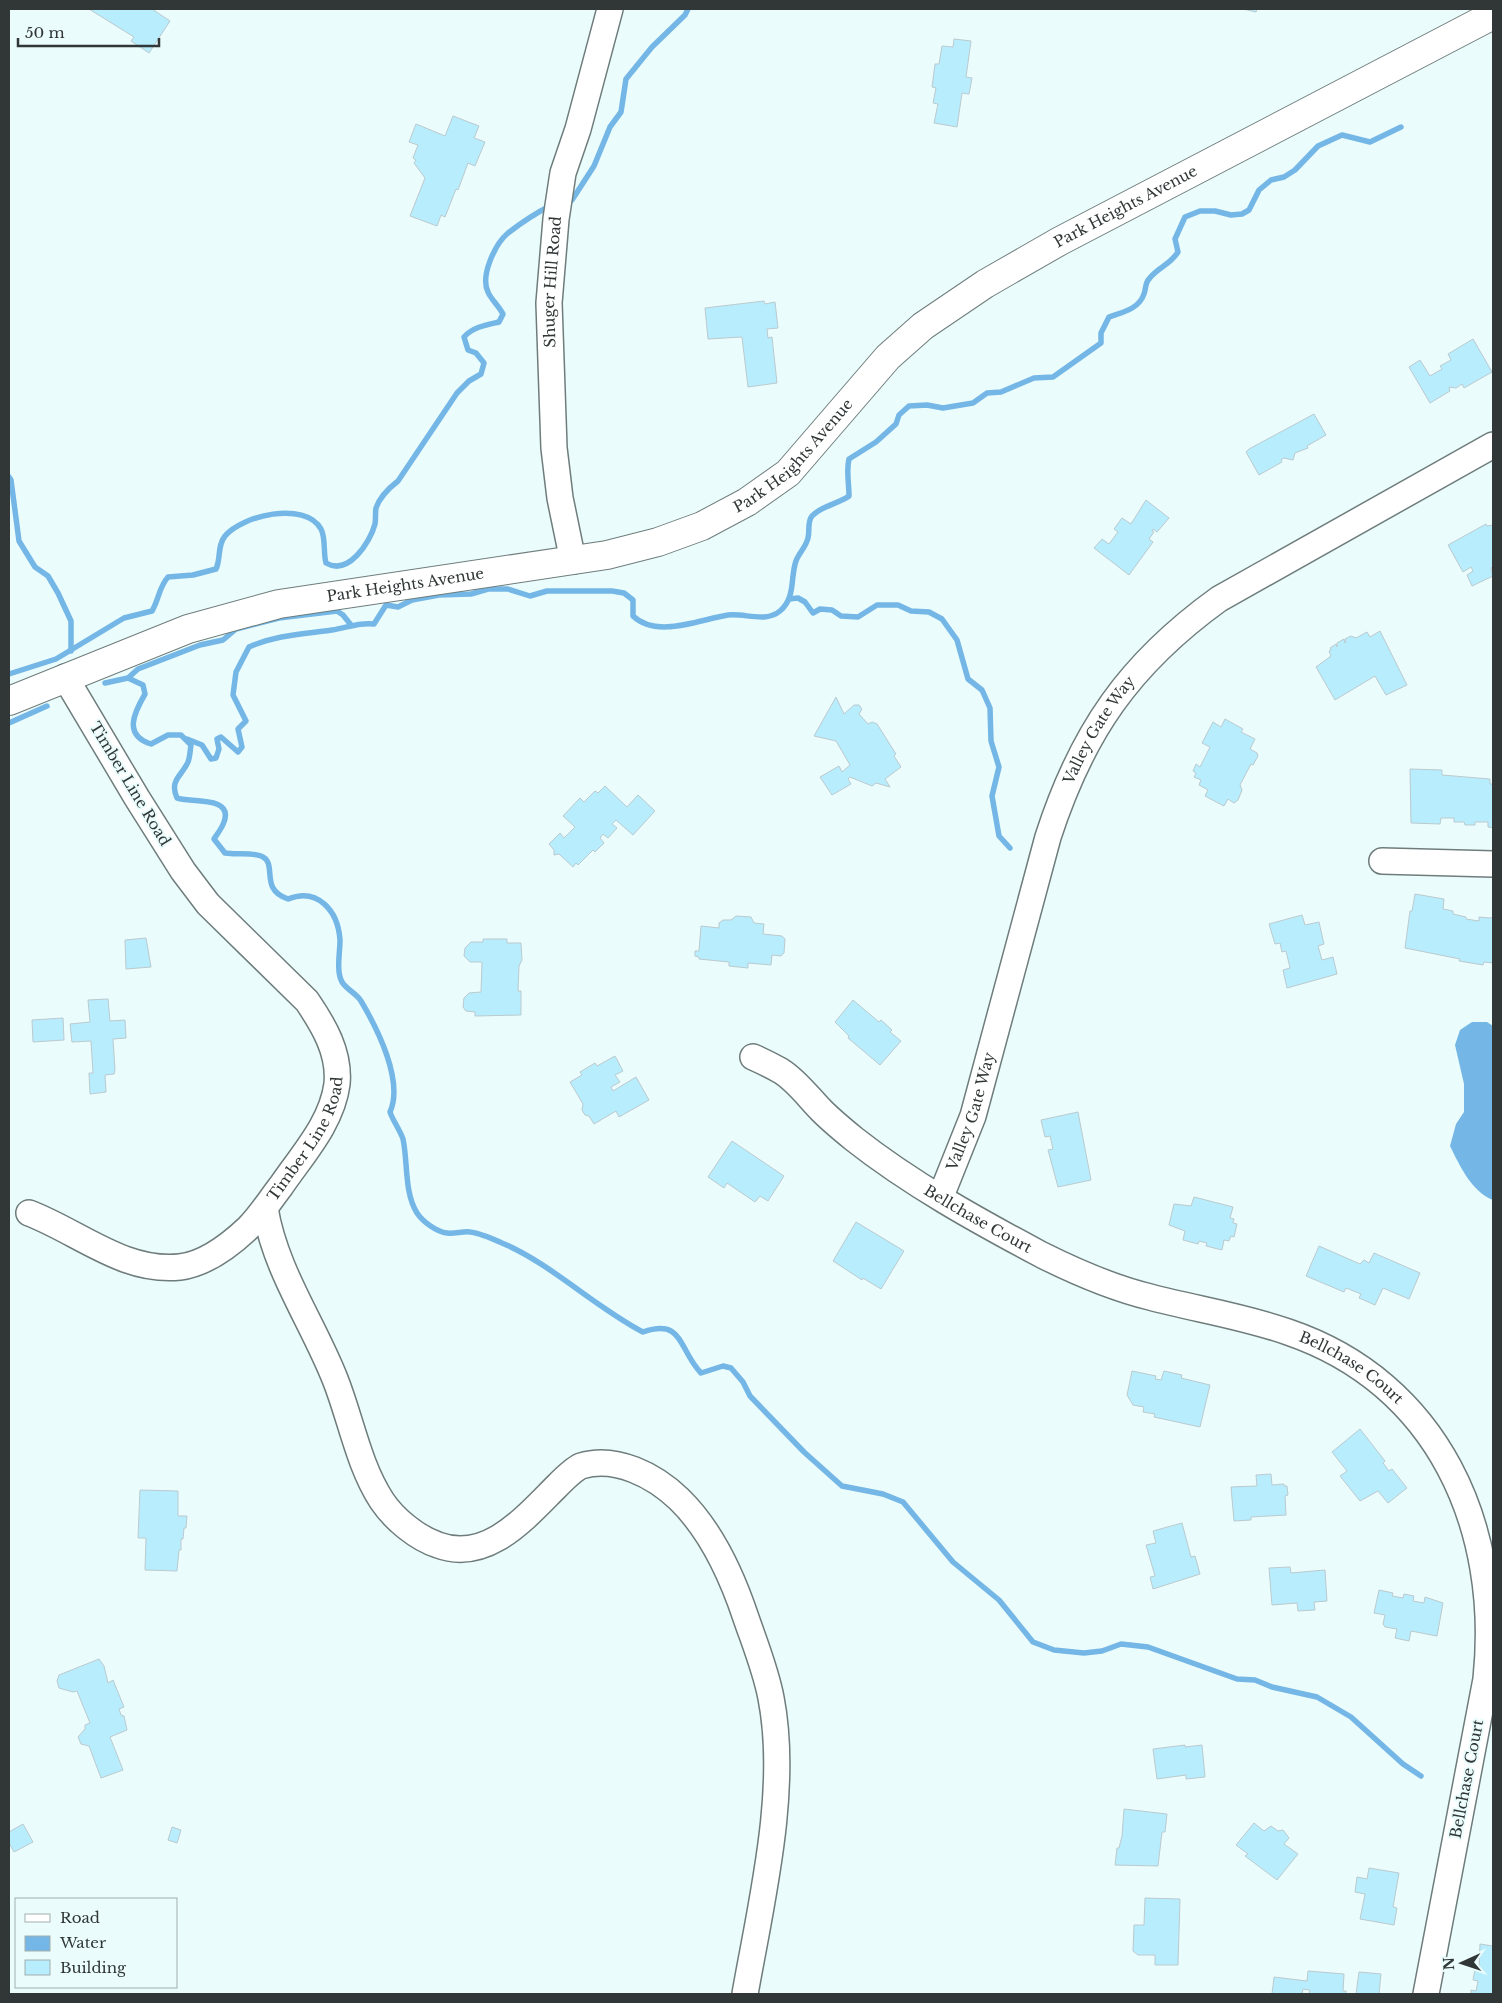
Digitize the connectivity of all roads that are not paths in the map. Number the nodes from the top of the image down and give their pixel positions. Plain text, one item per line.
1 (610, 9) edge
2 (1493, 16) edge
3 (1493, 445) edge
4 (573, 561) junction
5 (65, 677) junction
6 (9, 701) edge
7 (1382, 861) dead end
8 (1493, 864) edge
9 (753, 1057) dead end
10 (941, 1196) junction
11 (266, 1208) junction
12 (29, 1213) dead end
13 (745, 1994) edge
14 (1426, 1994) edge

1 - 4 street, Shuger Hill Road
2 - 4 main road, Park Heights Avenue
3 - 10 street, Valley Gate Way
4 - 5 main road, Park Heights Avenue
5 - 6 main road, Park Heights Avenue
5 - 11 street, Timber Line Road
7 - 8 street
9 - 10 street, Bellchase Court
10 - 14 street, Bellchase Court
11 - 12 street, Timber Line Road
11 - 13 street

